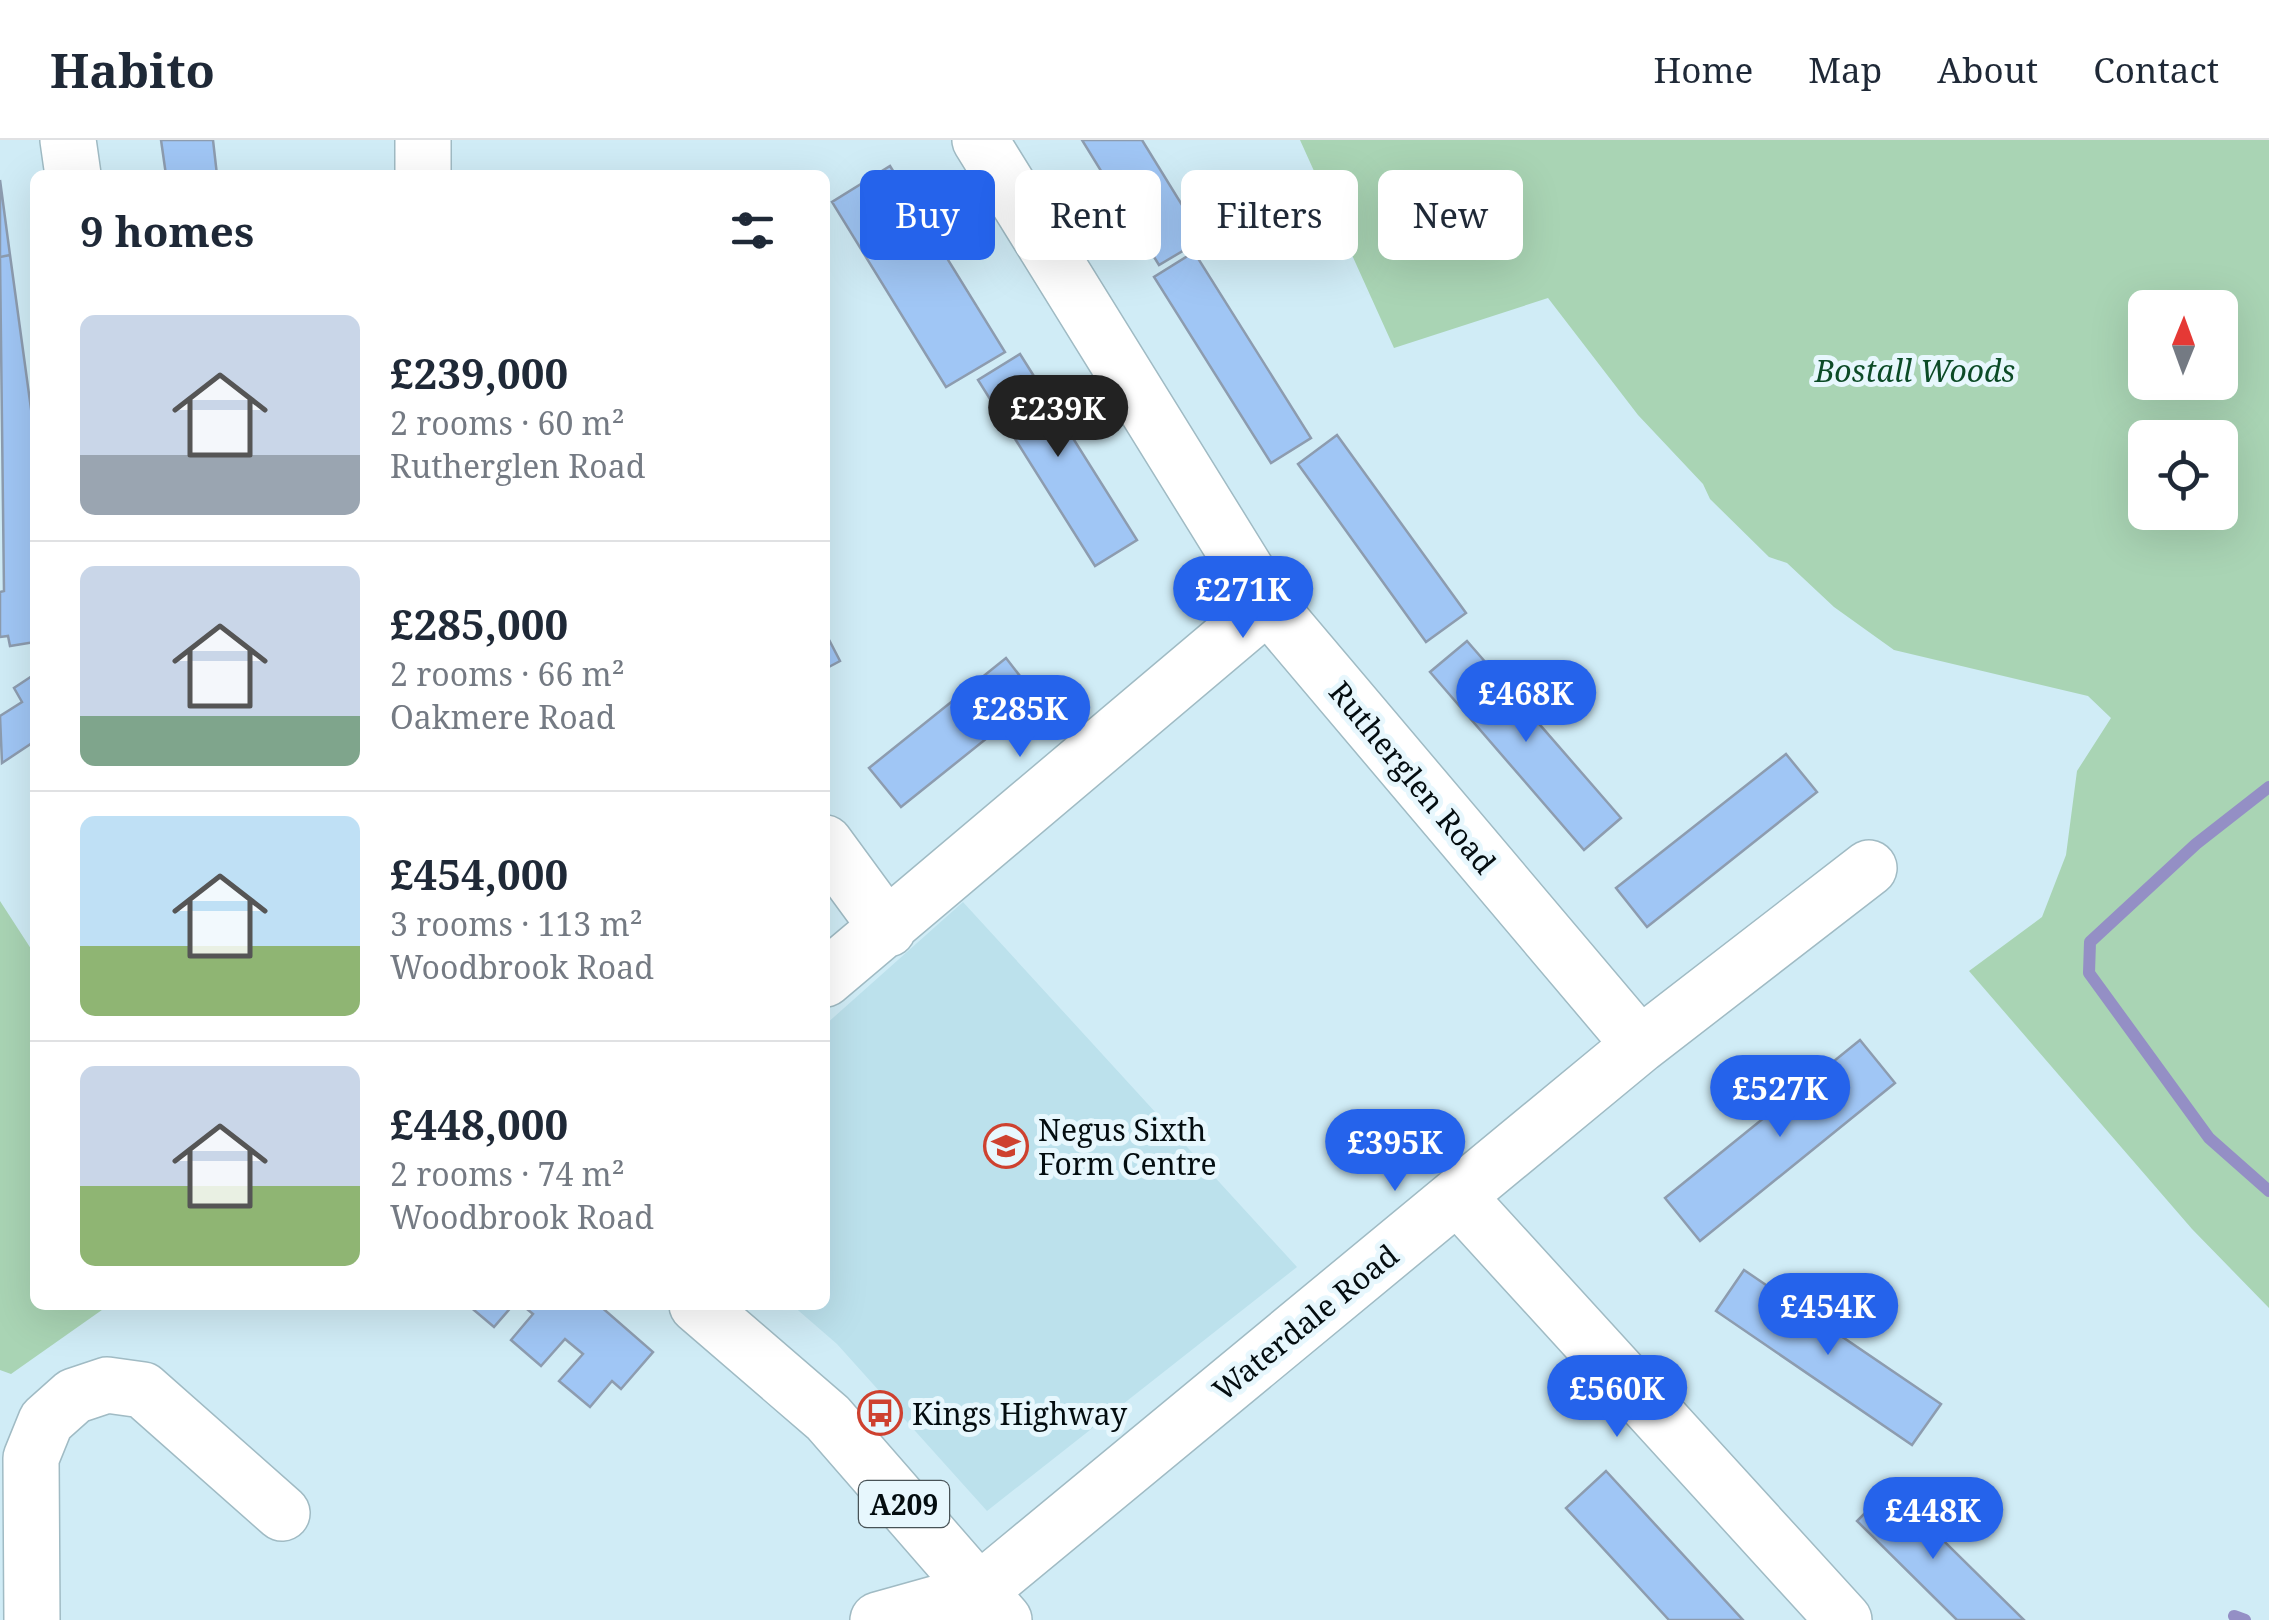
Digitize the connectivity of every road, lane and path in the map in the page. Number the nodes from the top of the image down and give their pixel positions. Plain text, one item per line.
1 (68, 140) edge
2 (423, 140) edge
3 (980, 140) edge
4 (72, 170) edge
5 (423, 170) edge
6 (1268, 605) junction
7 (830, 849) edge
8 (1869, 868) dead end
9 (888, 928) junction
10 (830, 975) edge
11 (1640, 1045) junction
12 (1458, 1197) junction
13 (702, 1310) edge
14 (282, 1513) dead end
15 (991, 1606) edge
16 (32, 1620) edge
17 (878, 1620) edge
18 (1844, 1620) edge

1 - 4 street
2 - 5 street
3 - 6 street, Rutherglen Road
6 - 9 street
6 - 11 street, Rutherglen Road
7 - 9 street
8 - 11 street, Waterdale Road
9 - 10 street
11 - 12 street, Waterdale Road
12 - 15 street, Waterdale Road
12 - 18 street
13 - 15 street, A209
14 - 16 street
15 - 17 street

